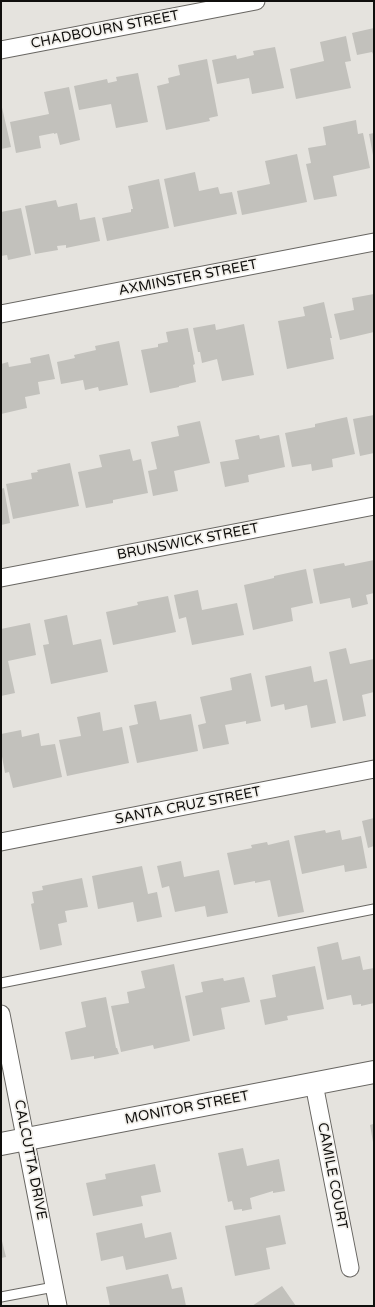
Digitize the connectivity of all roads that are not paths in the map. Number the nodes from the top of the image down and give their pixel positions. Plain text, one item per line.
1 (256, 1) edge
2 (1, 50) edge
3 (374, 242) edge
4 (1, 314) edge
5 (374, 506) edge
6 (1, 578) edge
7 (374, 770) edge
8 (1, 842) edge
9 (374, 909) edge
10 (1, 983) edge
11 (1, 1014) edge
12 (374, 1072) edge
13 (314, 1084) junction
14 (26, 1139) junction
15 (1, 1144) edge
16 (350, 1268) dead end
17 (54, 1287) junction
18 (1, 1297) edge
19 (58, 1306) edge

1 - 2 street, CHADBOURN STREET
3 - 4 street, AXMINSTER STREET
5 - 6 street, BRUNSWICK STREET
7 - 8 street, SANTA CRUZ STREET
9 - 10 lane
11 - 14 street, CALCUTTA DRIVE
12 - 13 street, MONITOR STREET
13 - 14 street, MONITOR STREET
13 - 16 street, CAMILE COURT
14 - 15 street, MONITOR STREET
14 - 17 street, CALCUTTA DRIVE
17 - 18 lane
17 - 19 street, CALCUTTA DRIVE

